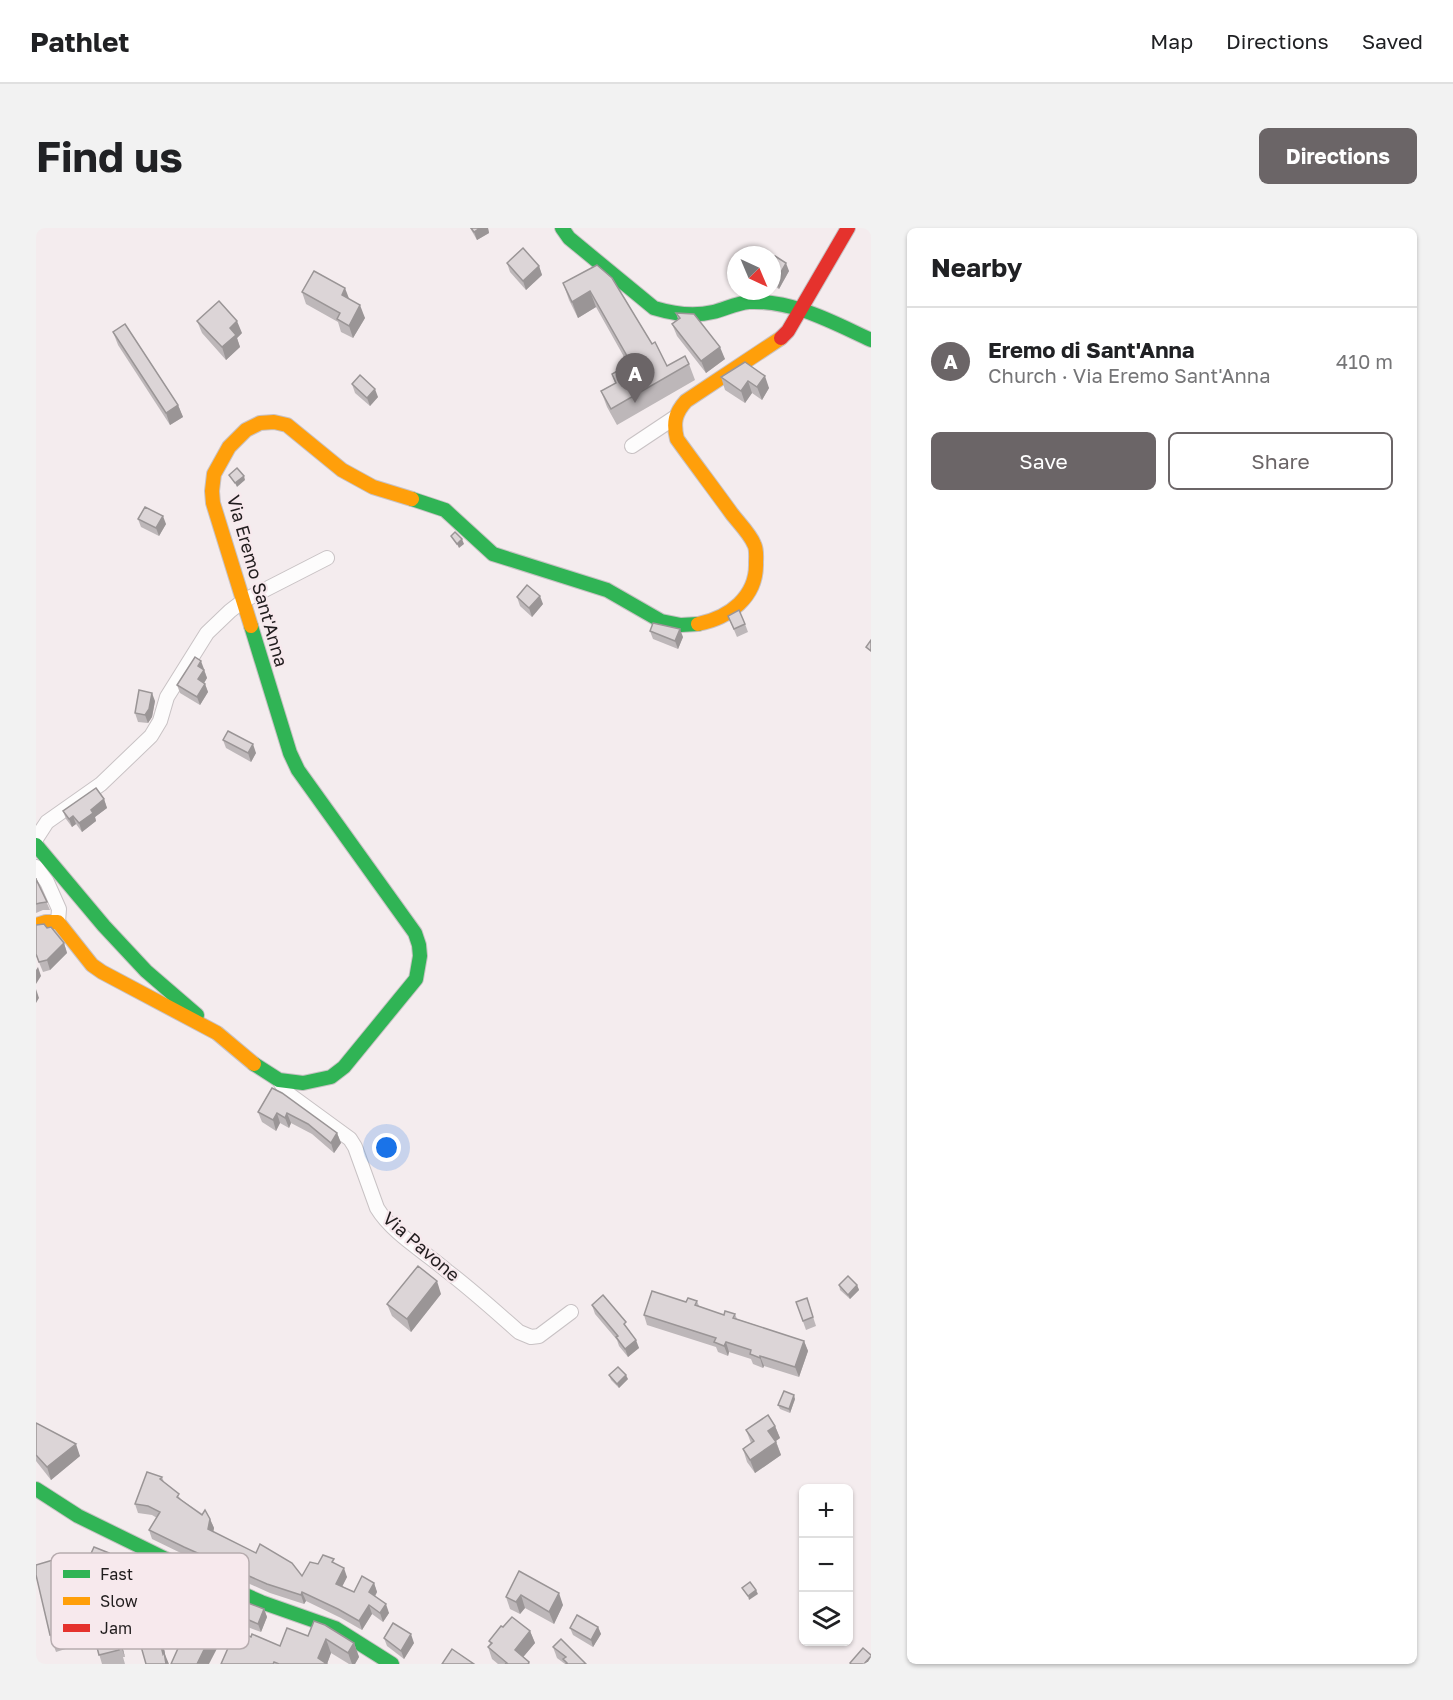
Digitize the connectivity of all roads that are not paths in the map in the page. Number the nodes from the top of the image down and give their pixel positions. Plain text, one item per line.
1 (562, 228) edge
2 (848, 228) edge
3 (802, 310) junction
4 (871, 340) edge
5 (674, 418) junction
6 (632, 446) dead end
7 (327, 558) dead end
8 (243, 601) junction
9 (37, 847) edge
10 (36, 867) edge
11 (58, 922) junction
12 (36, 925) edge
13 (104, 926) junction
14 (146, 971) junction
15 (137, 992) junction
16 (217, 1033) junction
17 (279, 1080) junction
18 (571, 1312) dead end
19 (36, 1490) edge
20 (153, 1553) edge
21 (249, 1597) edge
22 (373, 1659) edge
23 (392, 1664) edge

1 - 3 street
2 - 3 street
3 - 4 street
3 - 5 street
5 - 6 street
5 - 8 street, Via Eremo Sant'Anna
7 - 8 street
8 - 9 street
8 - 17 street, Via Eremo Sant'Anna
9 - 13 street
10 - 11 street
11 - 12 street
11 - 15 street, Via Eremo Sant'Anna
13 - 14 street
13 - 15 street
14 - 15 street
14 - 16 street
15 - 16 street, Via Eremo Sant'Anna
16 - 17 street, Via Eremo Sant'Anna
17 - 18 street, Via Pavone
19 - 20 street
21 - 22 street
22 - 23 street

